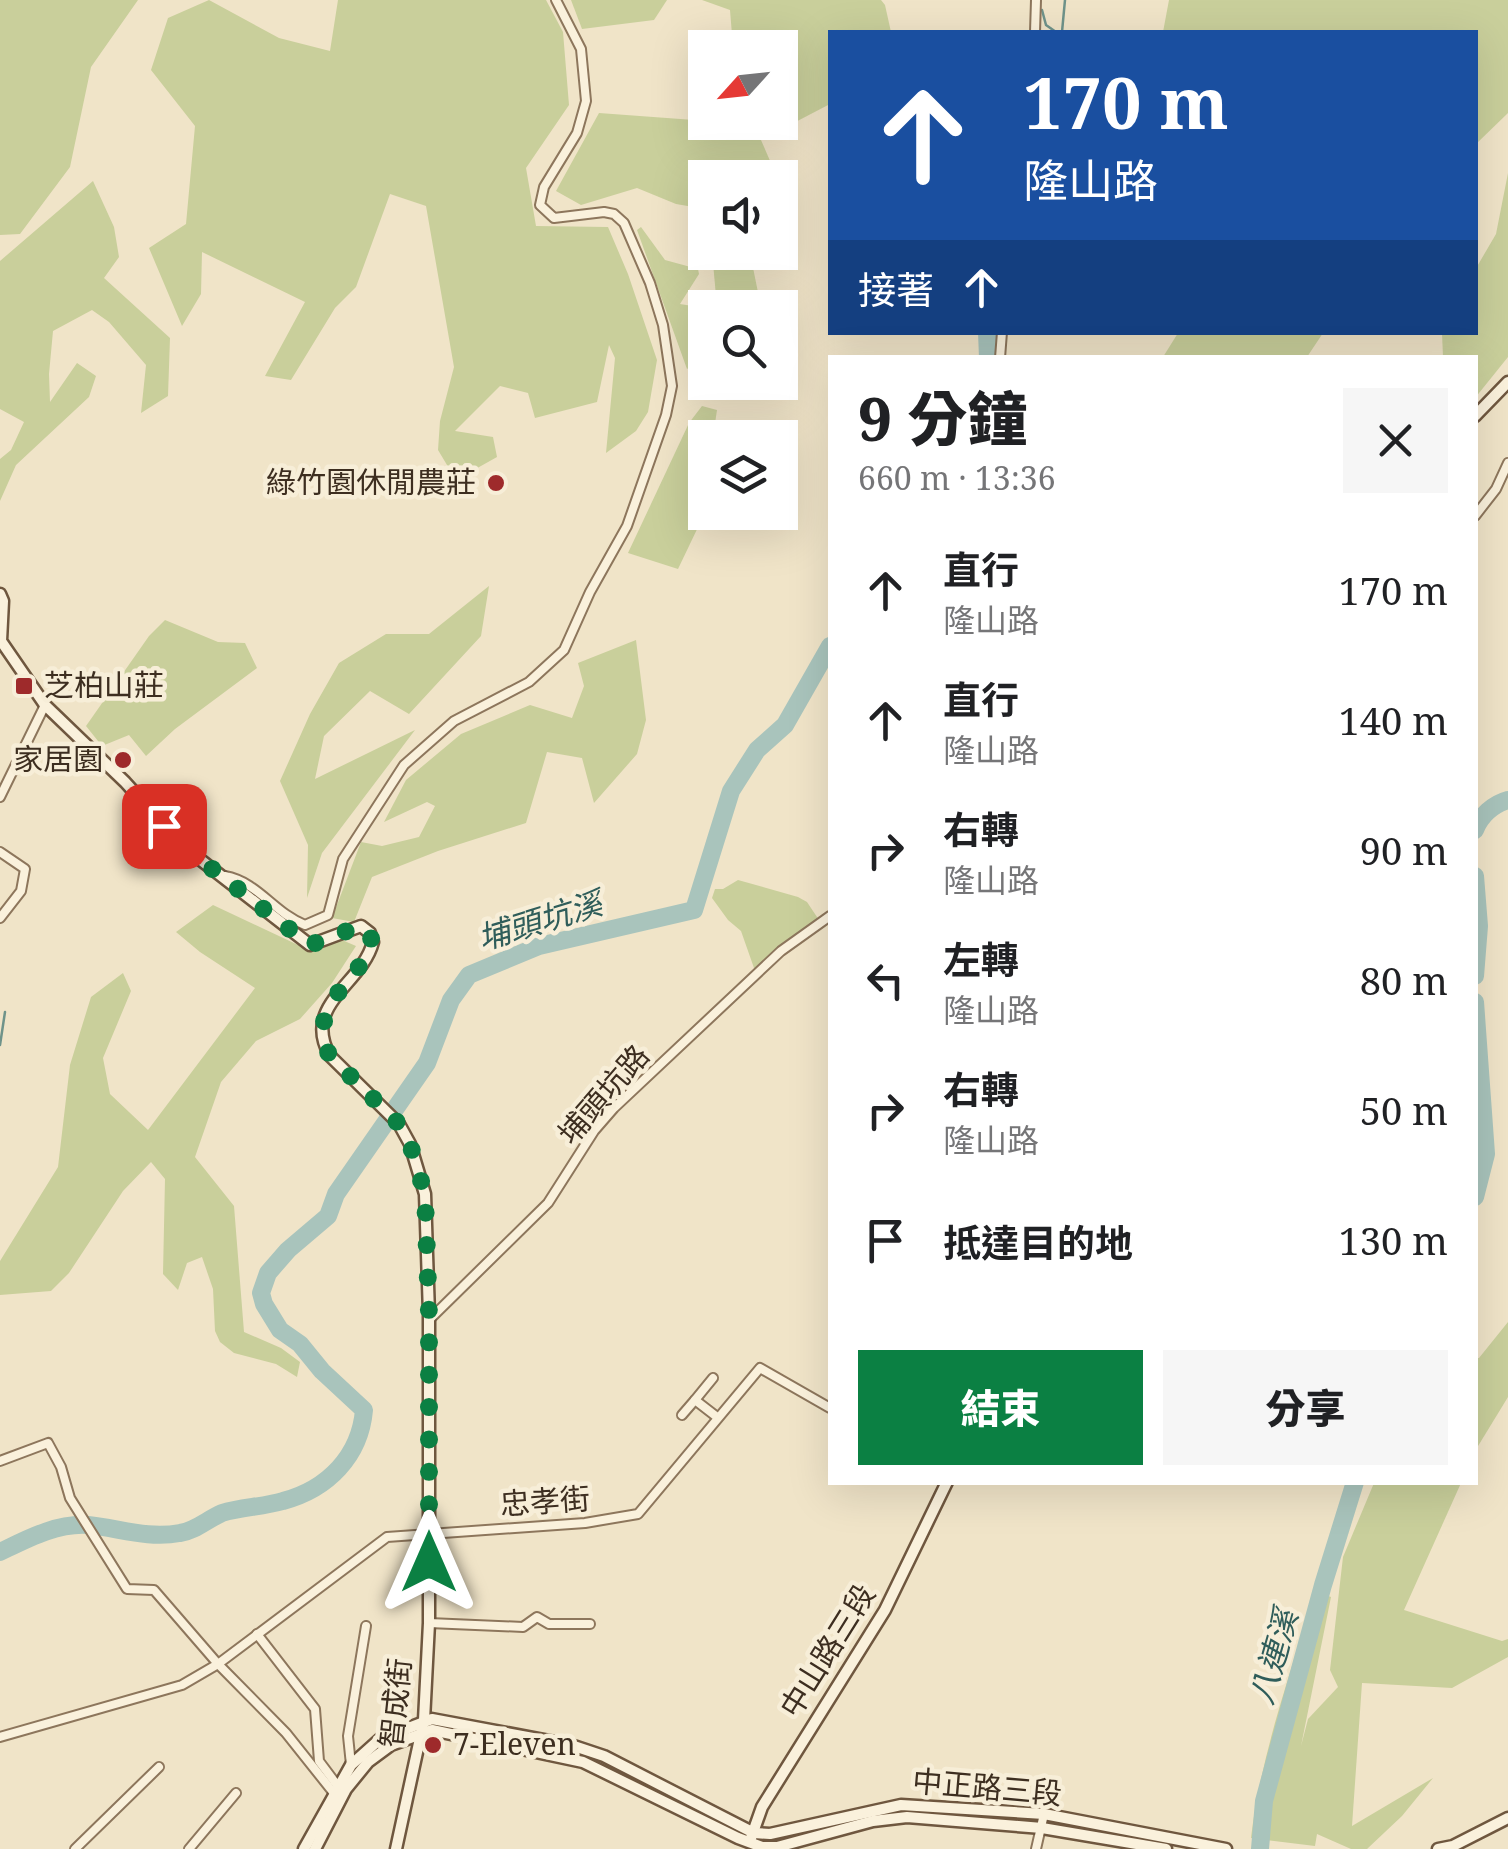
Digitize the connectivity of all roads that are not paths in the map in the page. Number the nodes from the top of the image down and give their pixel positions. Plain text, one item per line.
1 (556, 0) edge
2 (1036, 0) edge
3 (1035, 30) edge
4 (1508, 382) edge
5 (1478, 413) edge
6 (1508, 464) edge
7 (1478, 512) edge
8 (0, 594) edge
9 (45, 706) junction
10 (0, 797) edge
11 (0, 852) edge
12 (222, 876) junction
13 (828, 917) edge
14 (0, 918) edge
15 (429, 1320) junction
16 (713, 1378) dead end
17 (695, 1400) junction
18 (828, 1407) edge
19 (682, 1415) dead end
20 (717, 1417) junction
21 (0, 1462) edge
22 (946, 1485) edge
23 (428, 1532) junction
24 (429, 1622) junction
25 (590, 1624) dead end
26 (366, 1626) dead end
27 (257, 1634) junction
28 (218, 1664) junction
29 (424, 1720) junction
30 (422, 1733) junction
31 (0, 1736) edge
32 (158, 1767) dead end
33 (354, 1769) junction
34 (335, 1788) junction
35 (236, 1793) dead end
36 (1044, 1814) junction
37 (1508, 1818) edge
38 (1042, 1828) junction
39 (748, 1842) edge
40 (1202, 1847) edge
41 (74, 1849) edge
42 (190, 1849) edge
43 (304, 1849) edge
44 (315, 1849) edge
45 (396, 1849) edge
46 (1036, 1849) edge
47 (1166, 1849) edge
48 (1226, 1849) edge
49 (1438, 1849) edge

1 - 12 street
2 - 3 street
4 - 5 main road
6 - 7 street
8 - 9 main road
9 - 10 street
9 - 12 main road
11 - 14 street
12 - 15 main road, 智成街
13 - 15 street, 埔頭坑路
15 - 23 main road, 智成街
16 - 17 street
17 - 19 street
17 - 20 street
18 - 20 street, 忠孝街
20 - 23 street, 忠孝街
21 - 28 street
22 - 39 main road, 中山路三段
23 - 24 main road, 智成街
23 - 27 street, 忠孝街
24 - 25 street
24 - 29 main road, 智成街
26 - 33 street
27 - 28 street, 忠孝街
27 - 34 street
28 - 31 street, 忠孝街
28 - 34 street
29 - 30 main road, 智成街
29 - 33 main road
29 - 39 main road
30 - 33 main road
30 - 39 main road
30 - 45 main road, 智成街
32 - 41 street
33 - 34 main road
33 - 44 main road
34 - 43 main road
35 - 42 street
36 - 38 street
36 - 39 main road, 中正路三段
36 - 40 main road, 中正路三段
37 - 49 main road
38 - 39 main road, 中正路三段
38 - 46 street
38 - 47 main road, 中正路三段
40 - 48 main road, 中正路三段

